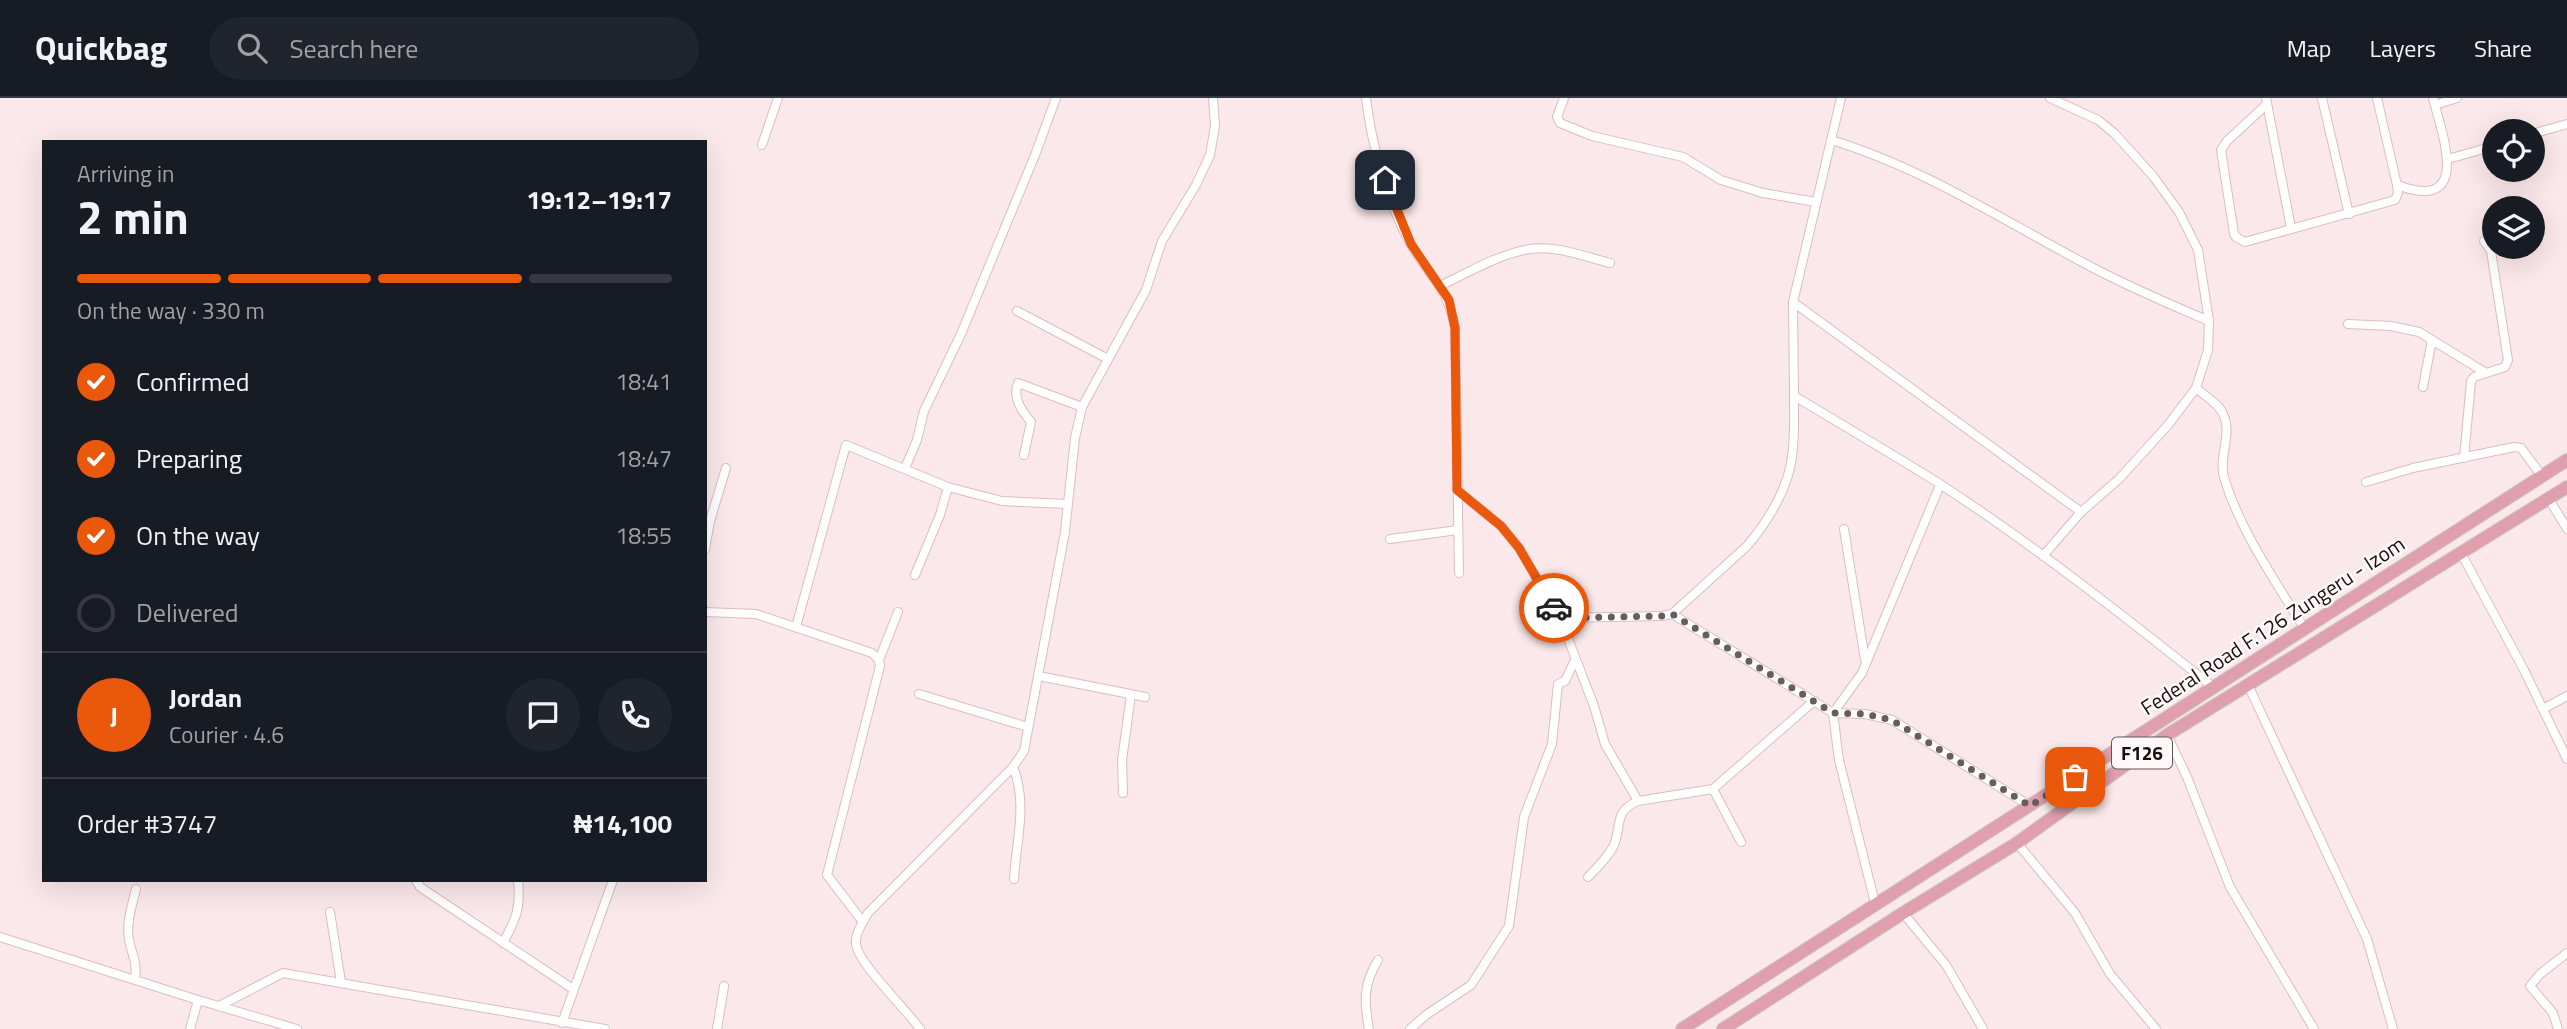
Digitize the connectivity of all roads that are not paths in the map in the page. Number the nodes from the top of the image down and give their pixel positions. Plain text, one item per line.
1 (778, 98) edge
2 (1056, 98) edge
3 (1213, 98) edge
4 (1366, 98) edge
5 (1564, 98) edge
6 (1841, 98) edge
7 (2050, 98) edge
8 (2322, 98) edge
9 (2377, 98) edge
10 (2457, 98) edge
11 (2266, 101) edge
12 (2434, 101) edge
13 (2567, 124) edge
14 (2545, 130) edge
15 (1831, 140) junction
16 (762, 145) dead end
17 (2482, 149) edge
18 (2448, 159) junction
19 (2397, 185) junction
20 (1816, 202) junction
21 (2349, 214) junction
22 (2291, 228) junction
23 (2492, 259) edge
24 (1610, 263) dead end
25 (1440, 286) junction
26 (1793, 302) junction
27 (1017, 311) dead end
28 (2209, 321) junction
29 (2348, 324) dead end
30 (2432, 340) junction
31 (1108, 359) junction
32 (2486, 373) junction
33 (2423, 387) dead end
34 (2196, 388) junction
35 (1794, 396) junction
36 (1082, 407) junction
37 (1024, 455) dead end
38 (2463, 458) junction
39 (2567, 460) edge
40 (726, 468) dead end
41 (905, 468) junction
42 (2542, 476) junction
43 (2367, 482) dead end
44 (1940, 485) junction
45 (2567, 486) edge
46 (948, 487) junction
47 (1457, 490) junction
48 (2549, 499) junction
49 (1067, 504) junction
50 (2081, 512) junction
51 (1844, 528) dead end
52 (1458, 530) junction
53 (2567, 530) edge
54 (707, 538) edge
55 (1390, 539) dead end
56 (2461, 553) junction
57 (2043, 556) junction
58 (1460, 573) dead end
59 (915, 575) dead end
60 (707, 612) edge
61 (898, 612) dead end
62 (1672, 614) junction
63 (1560, 618) junction
64 (796, 626) junction
65 (2304, 628) junction
66 (879, 660) junction
67 (1575, 660) junction
68 (1866, 663) junction
69 (1039, 676) junction
70 (2248, 685) junction
71 (2213, 687) junction
72 (919, 694) dead end
73 (1131, 695) junction
74 (2567, 696) edge
75 (1145, 697) dead end
76 (1814, 701) junction
77 (2543, 709) junction
78 (1833, 713) junction
79 (1028, 727) junction
80 (2167, 736) junction
81 (2564, 744) edge
82 (2567, 759) edge
83 (1013, 767) junction
84 (1713, 789) junction
85 (1123, 793) dead end
86 (1638, 801) junction
87 (2030, 806) junction
88 (1741, 842) dead end
89 (2017, 843) junction
90 (1588, 877) dead end
91 (1014, 879) dead end
92 (417, 882) edge
93 (518, 882) edge
94 (612, 882) edge
95 (136, 889) dead end
96 (1875, 903) junction
97 (330, 912) dead end
98 (1903, 913) junction
99 (863, 922) junction
100 (0, 937) edge
101 (503, 943) junction
102 (2567, 953) edge
103 (1378, 960) dead end
104 (135, 979) junction
105 (341, 982) junction
106 (724, 986) dead end
107 (573, 989) junction
108 (198, 1000) junction
109 (219, 1006) junction
110 (562, 1023) junction
111 (190, 1029) edge
112 (297, 1029) edge
113 (605, 1029) edge
114 (718, 1029) edge
115 (920, 1029) edge
116 (1368, 1029) edge
117 (1410, 1029) edge
118 (1682, 1029) edge
119 (1723, 1029) edge
120 (1983, 1029) edge
121 (2155, 1029) edge
122 (2314, 1029) edge
123 (2393, 1029) edge
124 (2558, 1029) edge

1 - 16 street
2 - 41 street
3 - 31 street
4 - 25 street
5 - 20 street
6 - 15 street
7 - 28 street
8 - 21 street
9 - 19 street
10 - 12 street
11 - 22 street
11 - 22 street
12 - 18 street
13 - 14 street
15 - 20 street
15 - 28 street
17 - 18 street
18 - 19 street
19 - 21 street
20 - 26 street
21 - 22 street
23 - 32 street
24 - 25 street
25 - 47 street
26 - 35 street
26 - 50 street
27 - 31 street
28 - 34 street
29 - 30 street
30 - 32 street
30 - 33 street
31 - 36 street
32 - 38 street
34 - 50 street
34 - 65 street
35 - 44 street
35 - 62 street
36 - 37 street
36 - 49 street
38 - 42 street
38 - 43 street
39 - 42 main road, Federal Road F.126 Zungeru - Izom / F126
40 - 54 street
41 - 46 street
41 - 64 street
42 - 65 main road, Federal Road F.126 Zungeru - Izom / F126
44 - 57 street
44 - 68 street
45 - 48 main road, Federal Road F.126 Zungeru - Izom / F126
46 - 49 street
46 - 59 street
47 - 52 street
47 - 63 street
48 - 53 street
48 - 56 main road, Federal Road F.126 Zungeru - Izom / F126
49 - 69 street
50 - 57 street
51 - 68 street
52 - 55 street
52 - 58 street
56 - 70 main road, Federal Road F.126 Zungeru - Izom / F126
56 - 77 street
57 - 71 street
60 - 64 street
61 - 66 street
62 - 63 street
62 - 76 street
63 - 67 street
64 - 66 street
65 - 71 main road, Federal Road F.126 Zungeru - Izom / F126
66 - 99 street
67 - 86 street
67 - 117 street
68 - 78 street
69 - 73 street
69 - 79 street
70 - 80 main road, Federal Road F.126 Zungeru - Izom / F126
70 - 123 street
71 - 87 main road, Federal Road F.126 Zungeru - Izom / F126
72 - 79 street
73 - 75 street
73 - 85 street
74 - 77 street
76 - 78 street
76 - 84 street
77 - 81 street
78 - 87 street
78 - 96 street
79 - 83 street
80 - 89 main road, Federal Road F.126 Zungeru - Izom / F126
80 - 122 street
81 - 82 street
83 - 91 street
83 - 99 street
84 - 86 street
84 - 88 street
86 - 90 street
87 - 96 main road, Federal Road F.126 Zungeru - Izom / F126
89 - 98 main road, Federal Road F.126 Zungeru - Izom / F126
89 - 121 street
92 - 101 street
93 - 101 street
94 - 107 street
95 - 104 street
96 - 118 main road, Federal Road F.126 Zungeru - Izom / F126
97 - 105 street
98 - 119 main road, Federal Road F.126 Zungeru - Izom / F126
98 - 120 street
99 - 115 street
100 - 104 street
101 - 107 street
102 - 124 street
103 - 116 street
104 - 108 street
105 - 109 street
105 - 110 street
106 - 114 street
107 - 110 street
108 - 109 street
108 - 111 street
109 - 112 street
110 - 113 street

